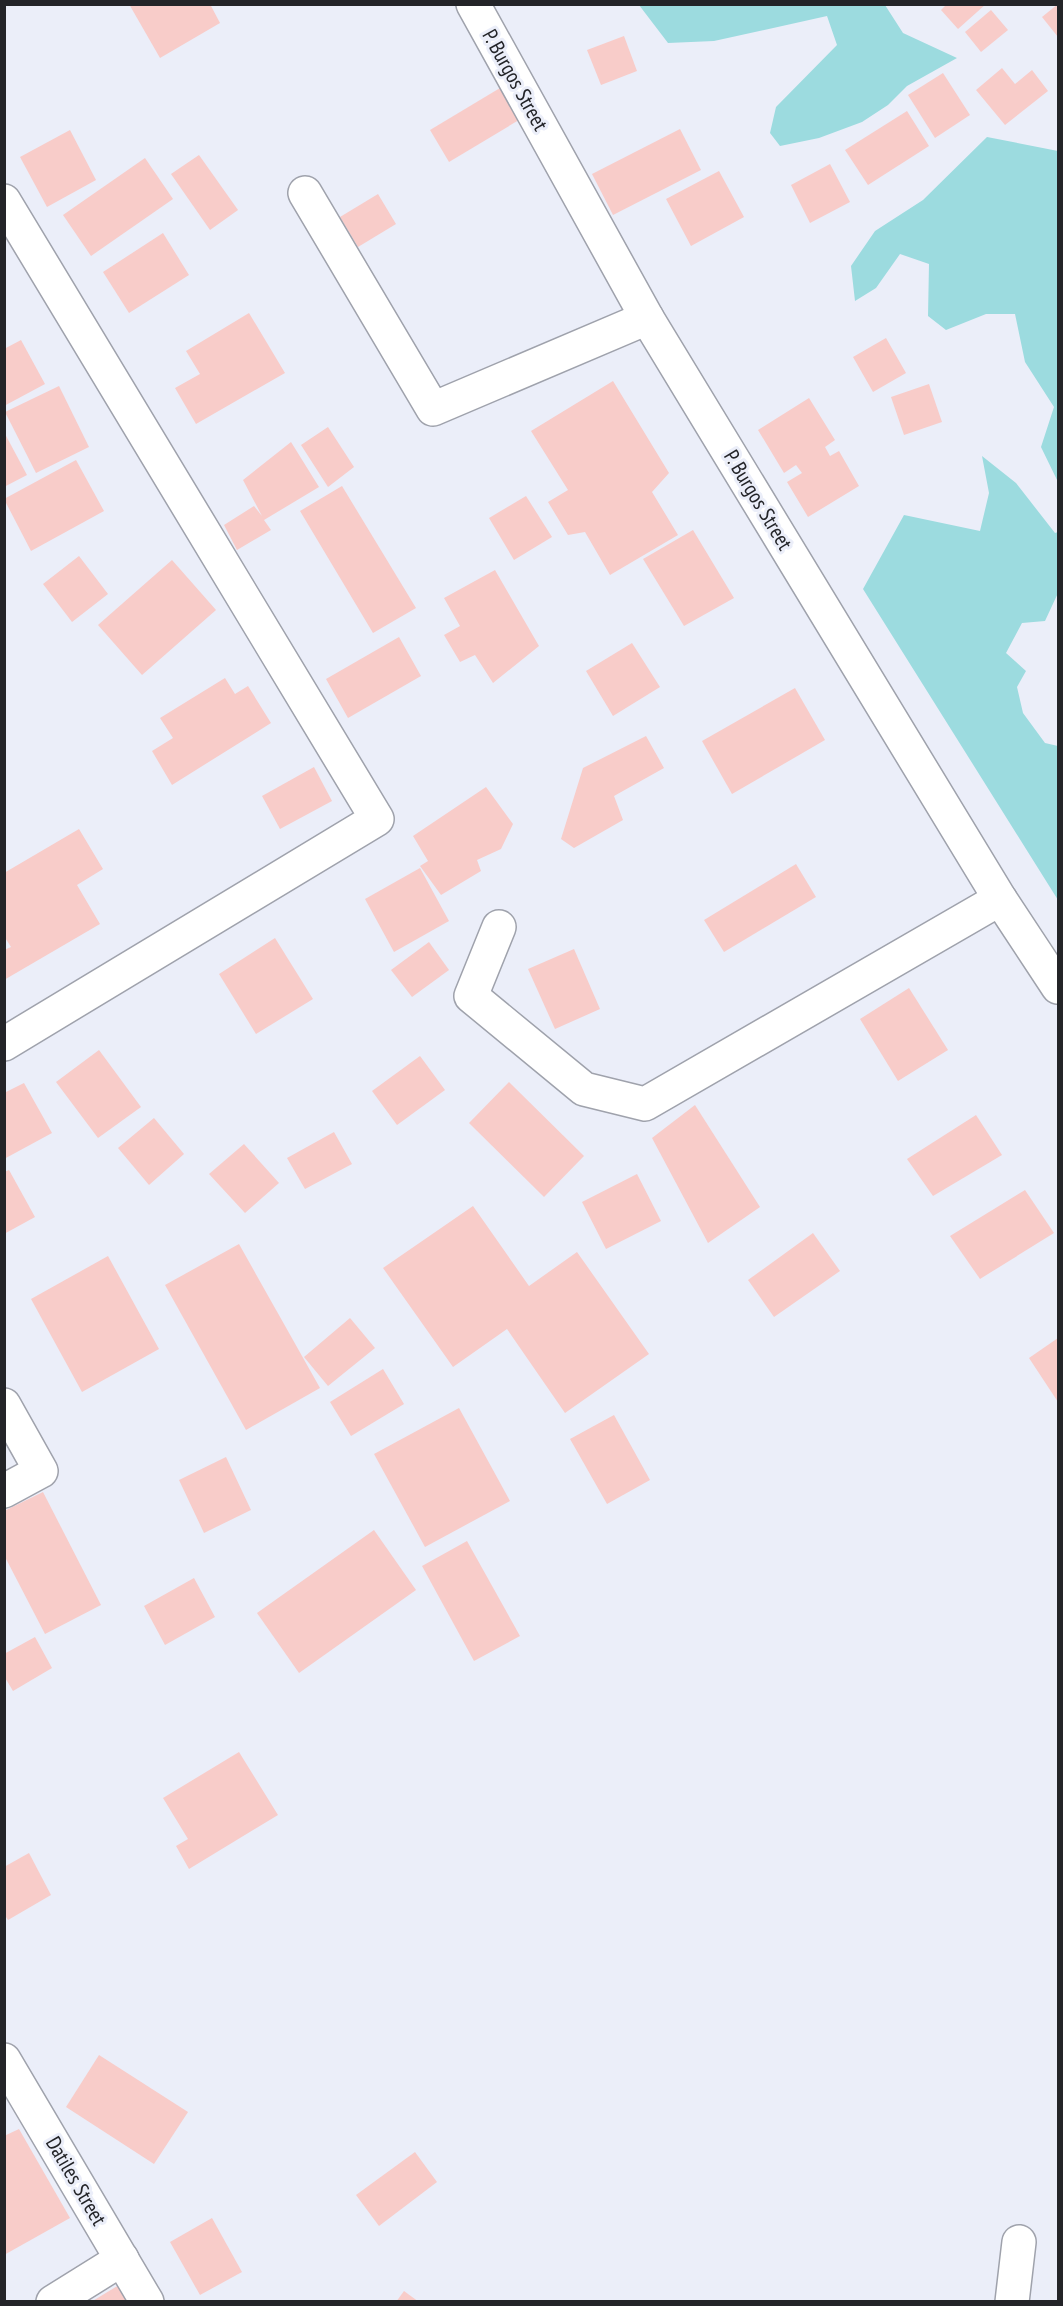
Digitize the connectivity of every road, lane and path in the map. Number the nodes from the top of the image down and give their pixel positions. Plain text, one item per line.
1 (473, 4) edge
2 (305, 193) dead end
3 (4, 201) edge
4 (647, 318) junction
5 (1000, 899) junction
6 (499, 927) dead end
7 (1059, 987) edge
8 (4, 1044) edge
9 (4, 1405) edge
10 (4, 1491) edge
11 (4, 2060) edge
12 (1019, 2242) dead end
13 (122, 2259) junction
14 (52, 2301) edge
15 (147, 2301) edge
16 (1012, 2301) edge

1 - 4 street, P. Burgos Street
2 - 4 street
3 - 8 street
4 - 5 street, P. Burgos Street
5 - 6 street
5 - 7 street, P. Burgos Street
9 - 10 street
11 - 13 street, Datiles Street
12 - 16 street
13 - 14 street
13 - 15 street, Datiles Street

